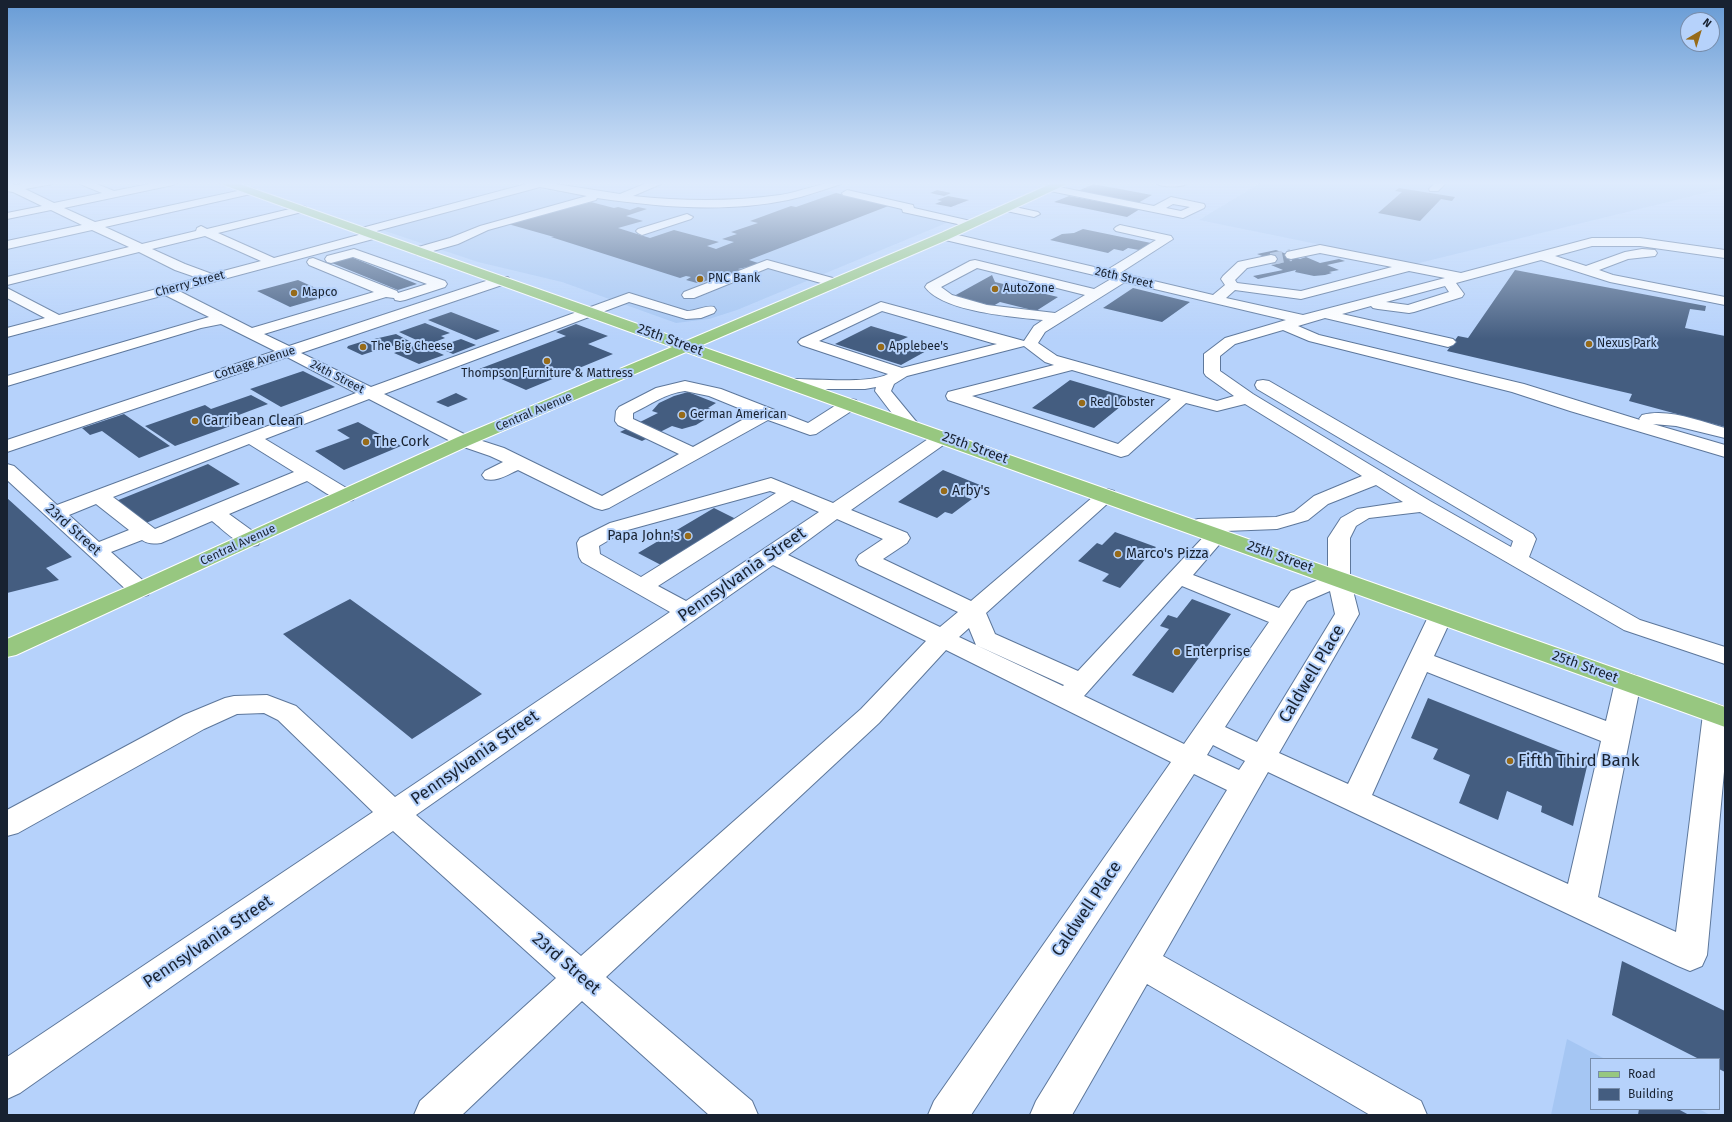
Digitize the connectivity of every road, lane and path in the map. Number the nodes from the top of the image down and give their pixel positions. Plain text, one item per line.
1 (9, 234) edge
2 (57, 234) edge
3 (112, 234) edge
4 (197, 234) edge
5 (212, 234) edge
6 (364, 234) edge
7 (372, 234) edge
8 (469, 234) edge
9 (948, 234) edge
10 (1145, 234) edge
11 (945, 236) junction
12 (23, 242) junction
13 (7, 245) edge
14 (141, 248) junction
15 (36, 249) dead end
16 (419, 251) junction
17 (1725, 254) edge
18 (297, 255) junction
19 (1291, 255) tunnel mouth
20 (50, 256) dead end
21 (1543, 256) junction
22 (1271, 259) tunnel mouth
23 (273, 262) junction
24 (317, 263) junction
25 (1725, 263) edge
26 (68, 266) junction
27 (1409, 267) junction
28 (1586, 271) junction
29 (1115, 276) junction
30 (1462, 277) junction
31 (210, 278) junction
32 (503, 280) junction
33 (7, 281) edge
34 (835, 283) junction
35 (1232, 286) junction
36 (166, 290) junction
37 (7, 292) edge
38 (387, 292) junction
39 (1097, 294) junction
40 (689, 295) junction
41 (400, 297) junction
42 (629, 297) junction
43 (1215, 300) junction
44 (1725, 301) edge
45 (424, 307) junction
46 (590, 311) junction
47 (1326, 314) junction
48 (1058, 318) junction
49 (57, 319) junction
50 (222, 319) junction
51 (1304, 320) junction
52 (1284, 325) junction
53 (7, 333) edge
54 (251, 334) junction
55 (1448, 342) dead end
56 (1024, 344) junction
57 (688, 346) junction
58 (288, 352) junction
59 (1072, 365) junction
60 (894, 377) junction
61 (7, 381) edge
62 (795, 384) junction
63 (1263, 385) dead end
64 (371, 394) junction
65 (1182, 398) junction
66 (1247, 398) junction
67 (850, 404) junction
68 (767, 414) junction
69 (910, 425) junction
70 (1637, 426) junction
71 (1725, 434) edge
72 (943, 437) junction
73 (251, 438) junction
74 (464, 442) junction
75 (7, 446) edge
76 (1725, 451) edge
77 (692, 454) junction
78 (518, 462) junction
79 (7, 470) edge
80 (309, 473) junction
81 (492, 475) dead end
82 (1378, 477) junction
83 (791, 492) junction
84 (98, 496) junction
85 (346, 496) junction
86 (1107, 496) junction
87 (1423, 505) junction
88 (835, 510) junction
89 (54, 513) junction
90 (214, 513) junction
91 (1189, 525) junction
92 (144, 531) junction
93 (1217, 535) junction
94 (250, 540) junction
95 (96, 551) junction
96 (771, 555) junction
97 (1517, 559) junction
98 (1179, 577) junction
99 (1340, 578) junction
100 (642, 586) junction
101 (140, 590) junction
102 (974, 611) junction
103 (687, 612) junction
104 (1441, 615) junction
105 (1284, 619) junction
106 (943, 638) junction
107 (7, 649) edge
108 (1725, 656) edge
109 (1420, 660) junction
110 (1628, 682) junction
111 (1074, 691) junction
112 (1720, 715) edge
113 (1208, 730) junction
114 (1616, 736) junction
115 (1262, 757) junction
116 (1189, 758) junction
117 (1245, 786) junction
118 (1355, 800) junction
119 (394, 814) junction
120 (8, 822) edge
121 (1580, 904) junction
122 (1141, 962) junction
123 (581, 978) junction
124 (7, 1080) edge
125 (434, 1115) edge
126 (738, 1115) edge
127 (948, 1115) edge
128 (1050, 1115) edge
129 (1407, 1115) edge

1 - 12 street
2 - 12 street
3 - 14 street
4 - 14 street
5 - 23 street
6 - 18 street, Cherry Street
7 - 16 main road, 25th Street
8 - 16 street
9 - 11 main road, Central Avenue
10 - 29 street
11 - 29 street, 26th Street
11 - 34 main road, Central Avenue
12 - 13 street
12 - 15 street
14 - 26 street
14 - 31 street
16 - 32 main road, 25th Street
17 - 21 street
18 - 23 street, Cherry Street
18 - 24 street
19 - 27 street
20 - 26 street
21 - 28 street
21 - 30 street
22 - 35 street
23 - 31 street, Cherry Street
24 - 38 street
24 - 41 street
25 - 28 street
26 - 33 street
27 - 30 street
27 - 35 street
28 - 44 street
29 - 39 street
29 - 43 street, 26th Street
30 - 47 street
31 - 36 street, Cherry Street
32 - 45 street, Cottage Avenue
32 - 46 main road, 25th Street
34 - 40 street
34 - 57 main road, Central Avenue
35 - 43 street
36 - 49 street, Cherry Street
36 - 50 street, 24th Street
37 - 49 street
38 - 41 street
38 - 54 street
39 - 48 street
39 - 48 street
40 - 42 street
40 - 42 street
41 - 45 street
42 - 46 street
43 - 51 street, 26th Street
45 - 58 street, Cottage Avenue
46 - 57 main road, 25th Street
46 - 64 street
47 - 51 street
47 - 55 street
48 - 56 street
49 - 53 street, Cherry Street
50 - 54 street, 24th Street
50 - 61 street
51 - 52 street
52 - 66 street
52 - 70 street
54 - 58 street, 24th Street
56 - 59 street
56 - 60 street
56 - 60 street
57 - 62 main road, 25th Street
57 - 74 main road, Central Avenue
58 - 64 street, 24th Street
58 - 75 street, Cottage Avenue
59 - 65 street
59 - 65 street
60 - 62 street
60 - 69 street
62 - 67 main road, 25th Street
63 - 97 street
64 - 73 street
64 - 74 street, 24th Street
65 - 66 street
66 - 82 street
67 - 68 street
67 - 69 main road, 25th Street
68 - 77 street
68 - 77 street
69 - 72 main road, 25th Street
70 - 71 street
70 - 76 street
72 - 86 main road, 25th Street
72 - 88 street, Pennsylvania Street
73 - 80 street
73 - 84 street
74 - 78 street, 24th Street
74 - 85 main road, Central Avenue
77 - 78 street, 24th Street
78 - 81 street
79 - 89 street, 23rd Street
80 - 85 street
80 - 90 street
82 - 87 street
82 - 91 street
83 - 88 street
83 - 100 street
83 - 100 street
84 - 89 street
84 - 92 street
85 - 94 main road, Central Avenue
86 - 91 main road, 25th Street
86 - 102 street
87 - 97 street
87 - 99 street
88 - 96 street, Pennsylvania Street
88 - 102 street
89 - 95 street, 23rd Street
90 - 92 street
90 - 94 street
91 - 93 main road, 25th Street
92 - 95 street
93 - 98 street
93 - 99 main road, 25th Street
94 - 101 main road, Central Avenue
95 - 101 street, 23rd Street
96 - 103 street, Pennsylvania Street
96 - 106 street
97 - 108 street
98 - 105 street
98 - 111 street
99 - 104 main road, 25th Street
99 - 105 street, Caldwell Place
99 - 115 street, Caldwell Place
100 - 103 street
101 - 107 main road, Central Avenue
102 - 106 street
102 - 111 street
103 - 119 street, Pennsylvania Street
104 - 109 street
104 - 110 main road, 25th Street
105 - 113 street, Caldwell Place
106 - 111 street
106 - 123 street
109 - 114 street
109 - 118 street
110 - 112 main road, 25th Street
110 - 114 street
111 - 116 street
112 - 121 street
113 - 115 street
113 - 116 street, Caldwell Place
114 - 121 street
115 - 117 street, Caldwell Place
115 - 118 street
116 - 117 street
116 - 127 street, Caldwell Place
117 - 122 street, Caldwell Place
118 - 121 street
119 - 120 street, 23rd Street
119 - 123 street, 23rd Street
119 - 124 street, Pennsylvania Street
122 - 128 street, Caldwell Place
122 - 129 street
123 - 125 street
123 - 126 street, 23rd Street

